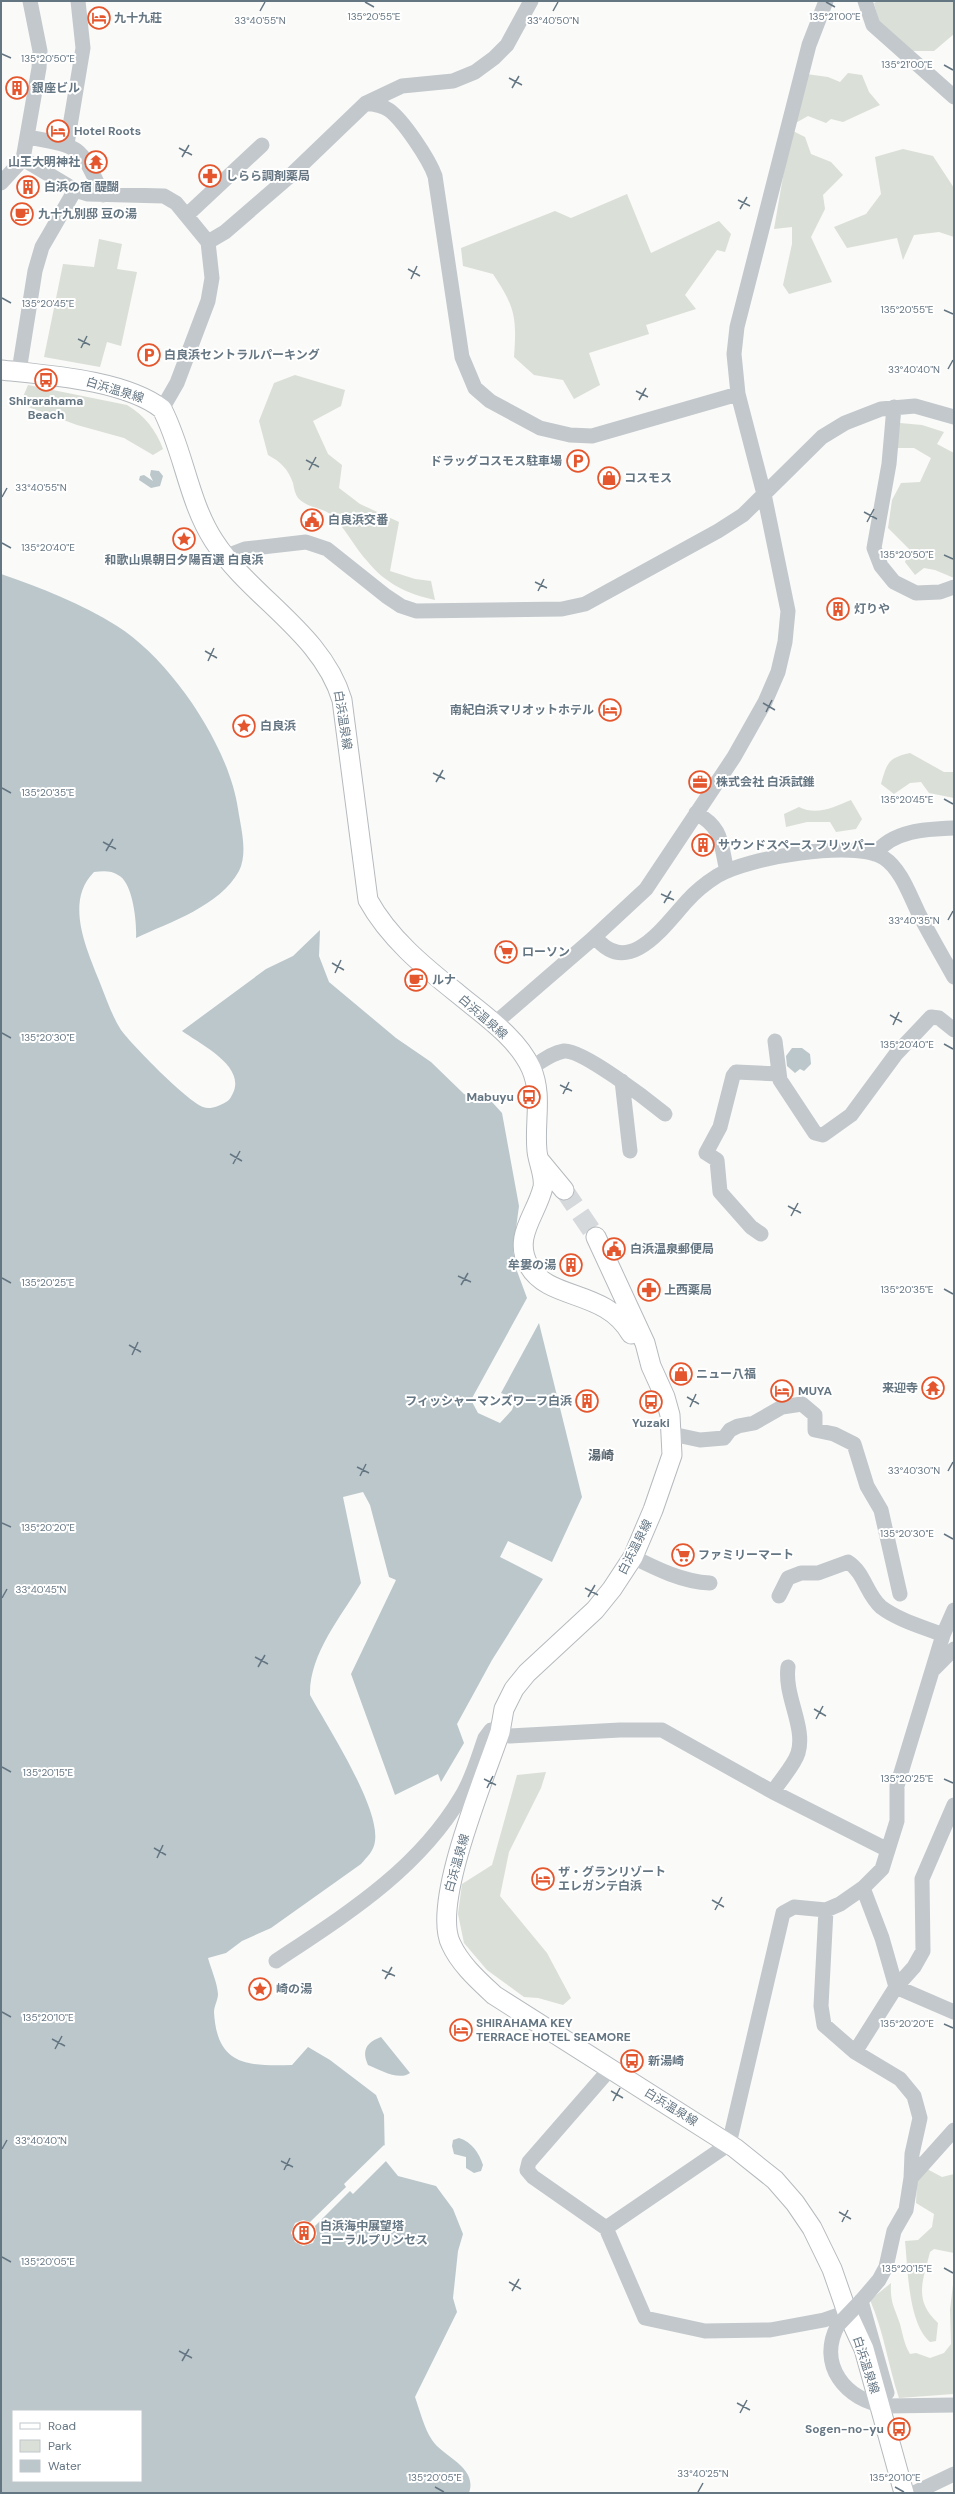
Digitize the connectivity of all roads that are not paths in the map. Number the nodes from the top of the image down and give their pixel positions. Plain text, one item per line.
1 (30, 1) edge
2 (78, 1) edge
3 (531, 1) edge
4 (826, 1) edge
5 (865, 1) edge
6 (402, 86) junction
7 (954, 97) edge
8 (366, 103) junction
9 (390, 110) junction
10 (28, 137) junction
11 (67, 144) junction
12 (262, 145) dead end
13 (23, 159) junction
14 (1, 183) edge
15 (75, 190) junction
16 (103, 195) junction
17 (187, 215) junction
18 (208, 242) junction
19 (10, 370) edge
20 (738, 394) junction
21 (894, 407) junction
22 (162, 409) junction
23 (954, 417) edge
24 (764, 494) junction
25 (224, 557) junction
26 (954, 587) edge
27 (696, 813) junction
28 (954, 828) edge
29 (876, 854) junction
30 (727, 871) junction
31 (595, 937) junction
32 (954, 977) edge
33 (494, 1024) junction
34 (954, 1030) edge
35 (775, 1041) dead end
36 (531, 1068) junction
37 (780, 1074) junction
38 (622, 1081) junction
39 (665, 1114) dead end
40 (630, 1151) dead end
41 (539, 1160) junction
42 (564, 1190) tunnel mouth
43 (761, 1234) dead end
44 (596, 1237) tunnel mouth
45 (651, 1366) junction
46 (672, 1434) junction
47 (633, 1557) junction
48 (710, 1583) dead end
49 (900, 1594) dead end
50 (779, 1596) dead end
51 (954, 1610) edge
52 (943, 1635) junction
53 (954, 1649) edge
54 (788, 1667) dead end
55 (932, 1671) junction
56 (500, 1732) junction
57 (773, 1792) junction
58 (954, 1804) edge
59 (888, 1850) junction
60 (864, 1888) junction
61 (826, 1910) junction
62 (276, 1961) dead end
63 (896, 1987) junction
64 (954, 2012) edge
65 (855, 2052) junction
66 (610, 2069) junction
67 (954, 2130) edge
68 (729, 2144) junction
69 (911, 2178) junction
70 (606, 2228) junction
71 (849, 2312) junction
72 (878, 2403) junction
73 (954, 2405) edge
74 (954, 2474) edge
75 (907, 2493) edge

1 - 10 street
2 - 11 street
3 - 6 street
4 - 20 street
5 - 7 street
6 - 8 street
6 - 9 street
8 - 9 street
8 - 18 street
9 - 20 street
10 - 11 street
10 - 13 street
11 - 16 street
12 - 17 street
13 - 14 street
13 - 15 street
15 - 16 street
15 - 19 street
16 - 17 street
17 - 18 street
18 - 22 street
19 - 22 main road, 白浜温泉線
20 - 24 street
21 - 23 street
21 - 24 street
21 - 26 street
22 - 25 main road, 白浜温泉線
24 - 25 street
24 - 27 street
25 - 33 main road, 白浜温泉線
27 - 30 street
27 - 31 street
28 - 29 street
29 - 30 street
29 - 32 street
30 - 31 street
31 - 33 street
33 - 36 main road, 白浜温泉線
34 - 37 street
35 - 37 street
36 - 38 street
36 - 41 main road, 白浜温泉線
37 - 43 street
38 - 39 street
38 - 40 street
41 - 42 main road
41 - 45 main road, 白浜温泉線
44 - 45 main road, 白浜温泉線
45 - 46 main road, 白浜温泉線
46 - 47 main road, 白浜温泉線
46 - 49 street
47 - 48 street
47 - 56 main road, 白浜温泉線
50 - 52 street
51 - 52 street
52 - 55 street
53 - 55 street
54 - 57 street
55 - 59 street
56 - 57 street
56 - 62 street
56 - 66 main road, 白浜温泉線
57 - 59 street
58 - 63 street
59 - 60 street
60 - 61 street
60 - 63 street
61 - 65 street
61 - 68 street
63 - 64 street
63 - 65 street
65 - 69 street
66 - 68 main road, 白浜温泉線
66 - 70 street
67 - 69 street
68 - 70 street
68 - 71 main road, 白浜温泉線
69 - 71 street
70 - 71 street
71 - 72 main road, 白浜温泉線
71 - 72 street
72 - 73 street
72 - 75 main road, 白浜温泉線
74 - 75 street

